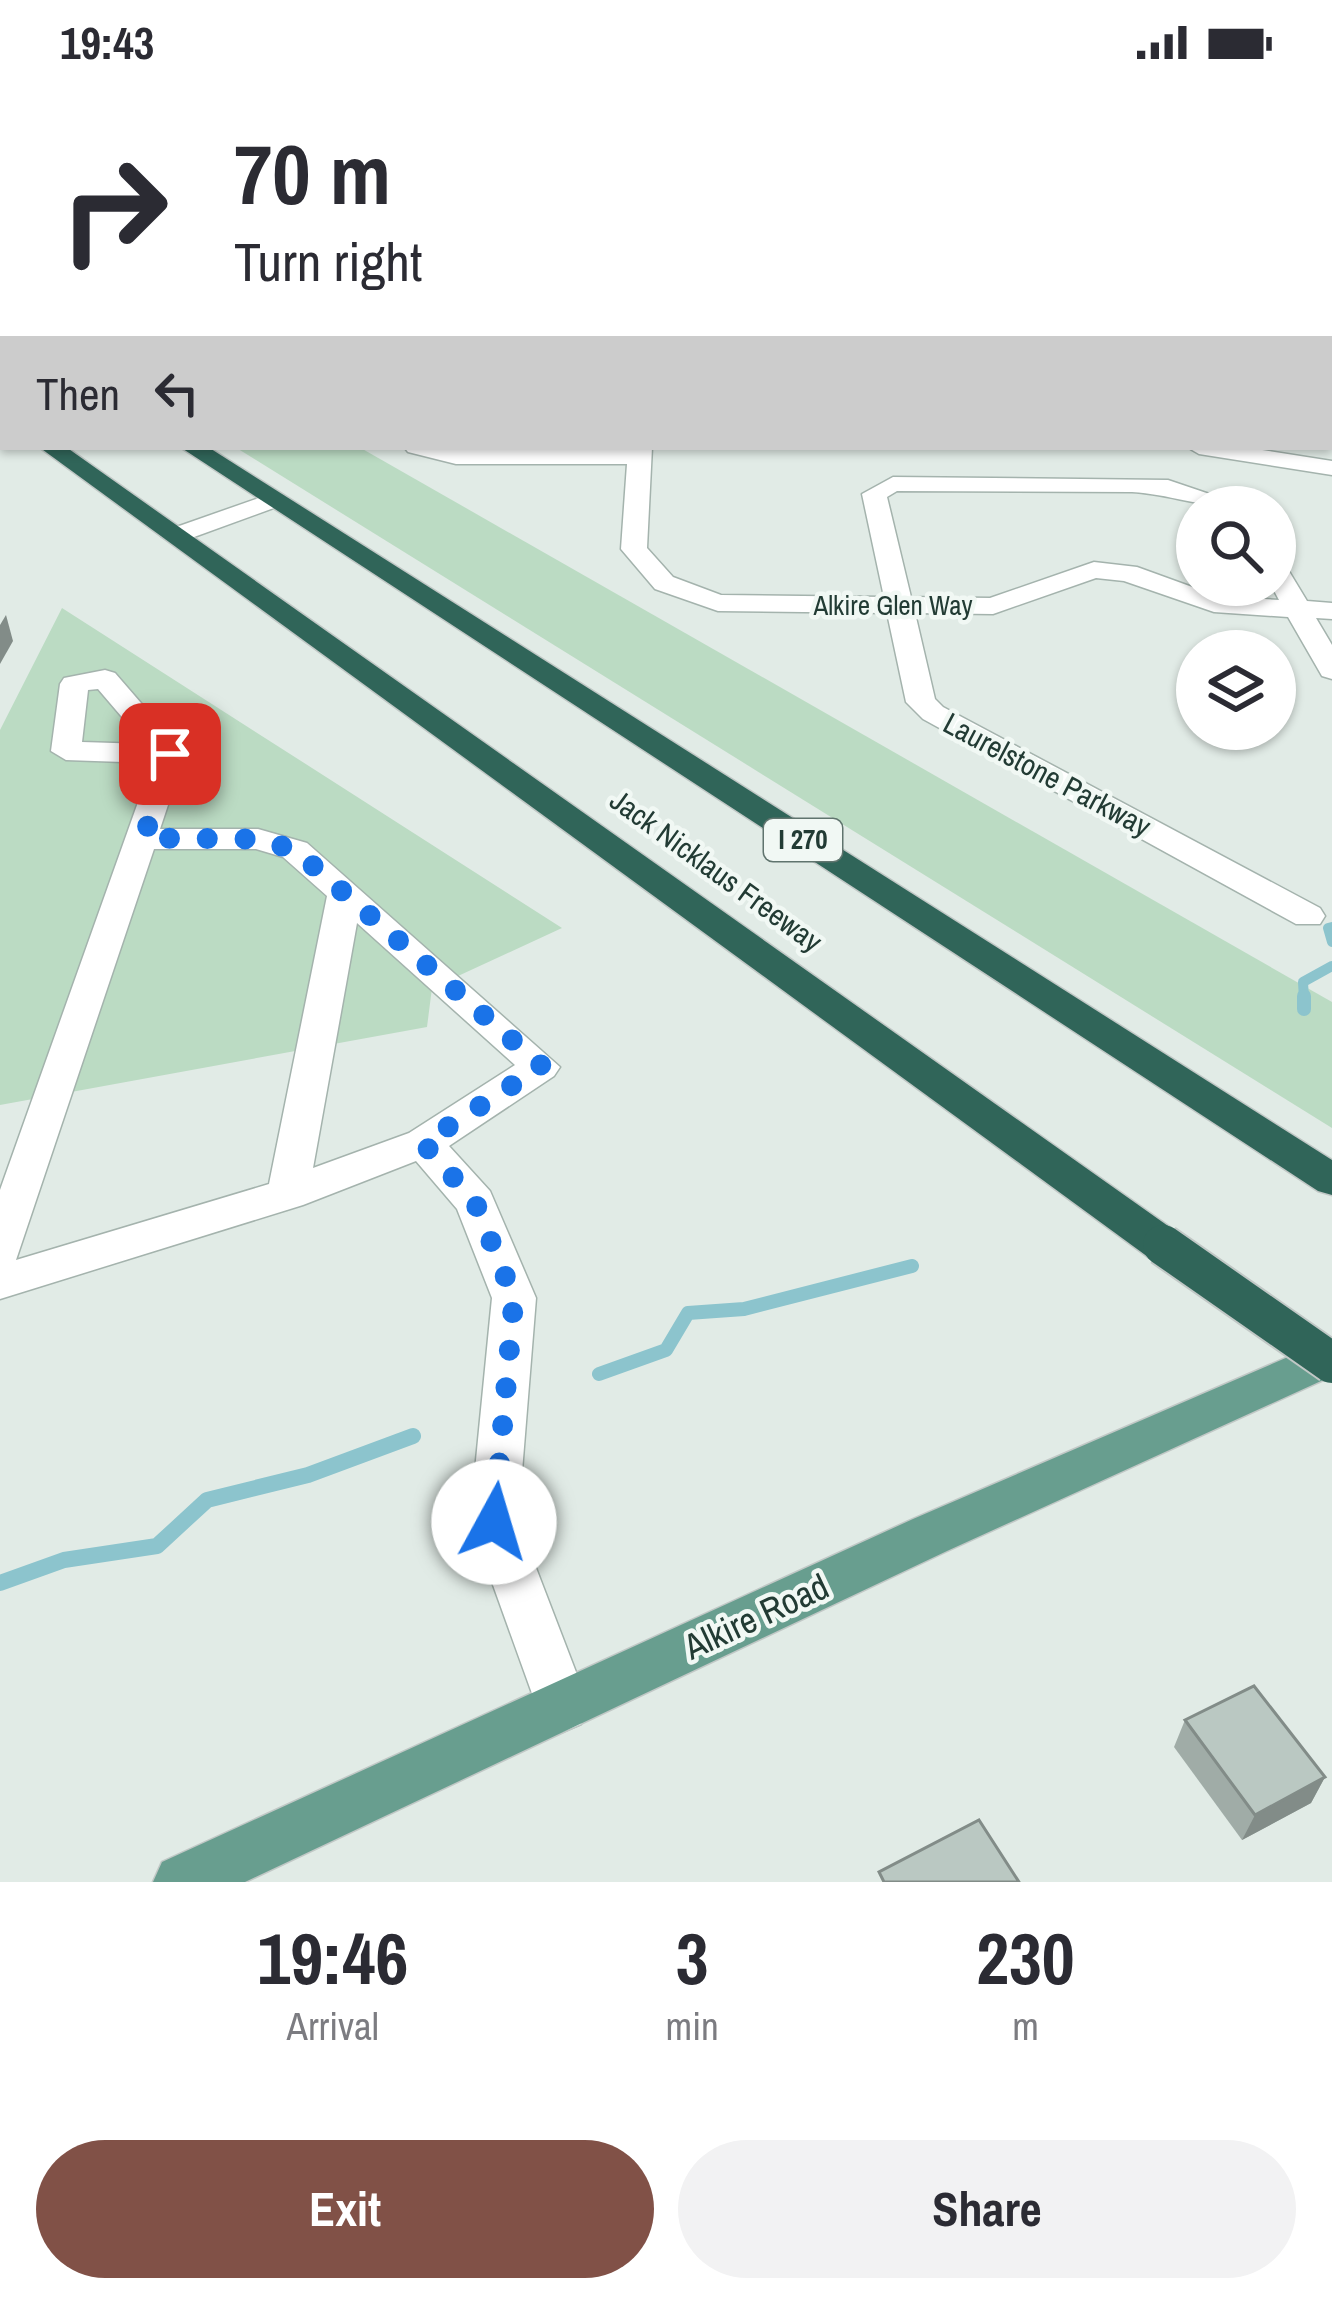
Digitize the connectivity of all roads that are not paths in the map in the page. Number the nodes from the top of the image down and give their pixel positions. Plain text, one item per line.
1 (55, 450) edge
2 (197, 450) edge
3 (428, 450) edge
4 (1218, 450) edge
5 (640, 452) edge
6 (1332, 468) edge
7 (1176, 490) edge
8 (273, 500) junction
9 (174, 536) junction
10 (1296, 606) edge
11 (898, 607) junction
12 (1299, 611) junction
13 (1332, 611) edge
14 (1332, 670) edge
15 (170, 754) dead end
16 (144, 838) junction
17 (345, 893) junction
18 (1308, 916) dead end
19 (423, 1143) junction
20 (1332, 1180) edge
21 (288, 1194) junction
22 (0, 1250) edge
23 (0, 1282) edge
24 (1332, 1359) edge
25 (562, 1706) junction
26 (182, 1882) edge

1 - 9 highway, Jack Nicklaus Freeway
2 - 8 highway, I 270
3 - 5 street
4 - 6 street
5 - 11 street, Alkire Glen Way
7 - 11 street, Laurelstone Parkway
8 - 9 street
8 - 20 highway, I 270
9 - 24 highway, Jack Nicklaus Freeway, bridge
10 - 12 street
11 - 12 street, Alkire Glen Way
11 - 18 street, Laurelstone Parkway
12 - 13 street, Alkire Glen Way
12 - 14 street
15 - 16 street
16 - 17 street
16 - 22 street
17 - 19 street
17 - 21 street
19 - 21 street
19 - 25 street
21 - 23 street
24 - 25 main road, Alkire Road
25 - 26 main road, Alkire Road

